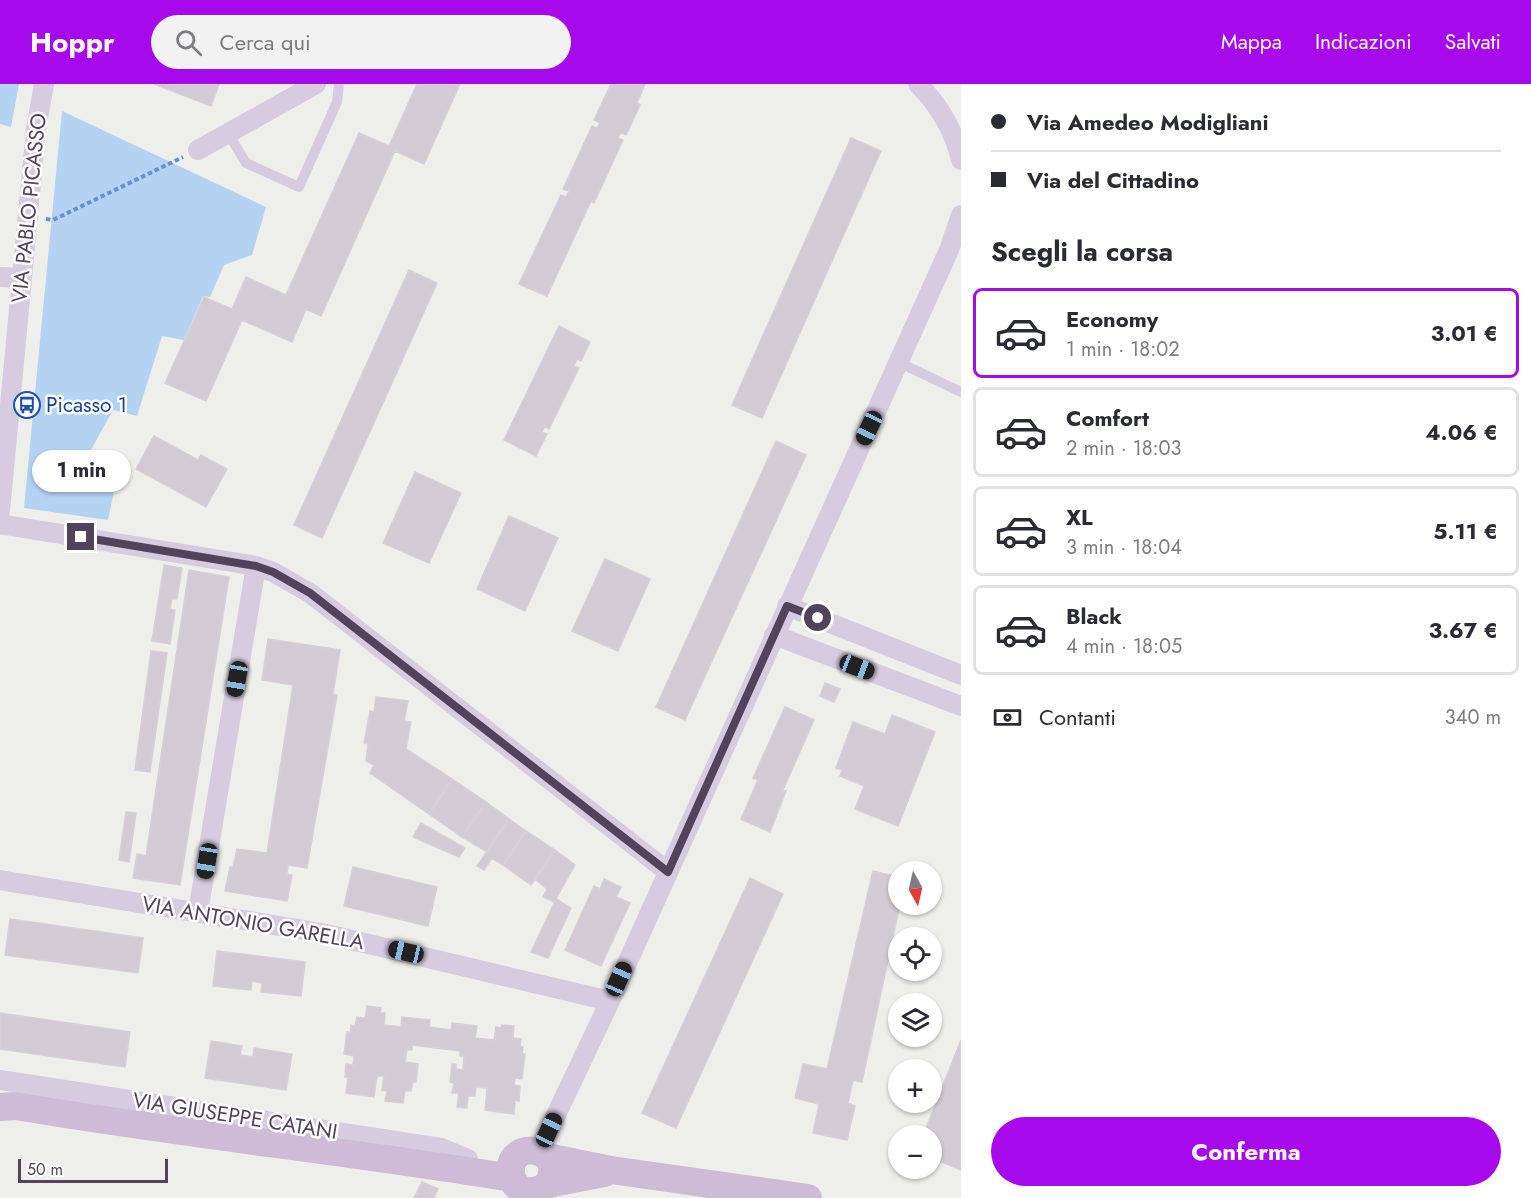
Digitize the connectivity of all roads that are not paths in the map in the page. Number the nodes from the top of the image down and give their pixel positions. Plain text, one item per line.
1 (44, 84) edge
2 (316, 84) edge
3 (339, 84) edge
4 (918, 84) edge
5 (228, 133) junction
6 (198, 150) road end
7 (961, 160) edge
8 (961, 215) edge
9 (0, 276) edge
10 (22, 278) junction
11 (898, 362) junction
12 (961, 392) edge
13 (0, 511) edge
14 (0, 524) edge
15 (256, 566) junction
16 (787, 606) junction
17 (846, 630) junction
18 (774, 635) junction
19 (836, 659) junction
20 (961, 675) edge
21 (961, 706) edge
22 (668, 872) junction
23 (0, 880) edge
24 (198, 912) junction
25 (610, 1001) junction
26 (0, 1080) edge
27 (5, 1104) edge
28 (468, 1159) junction
29 (436, 1166) junction
30 (528, 1174) edge
31 (808, 1198) edge

1 - 10 street, VIA PABLO PICASSO
2 - 5 street
3 - 5 lane
4 - 7 street
5 - 6 street
8 - 11 street
9 - 10 street
10 - 13 street, VIA PABLO PICASSO
11 - 12 lane
11 - 16 street
14 - 15 street
15 - 22 street
15 - 24 street
16 - 17 street
16 - 18 street
17 - 19 street
17 - 20 street
18 - 19 street
18 - 22 street
19 - 21 street
22 - 25 street
23 - 24 street, VIA ANTONIO GARELLA
24 - 25 street, VIA ANTONIO GARELLA
25 - 30 street
26 - 28 street, VIA GIUSEPPE CATANI
27 - 29 street, VIA GIUSEPPE CATANI
28 - 29 street
28 - 30 street
29 - 30 street, VIA GIUSEPPE CATANI
30 - 31 street

